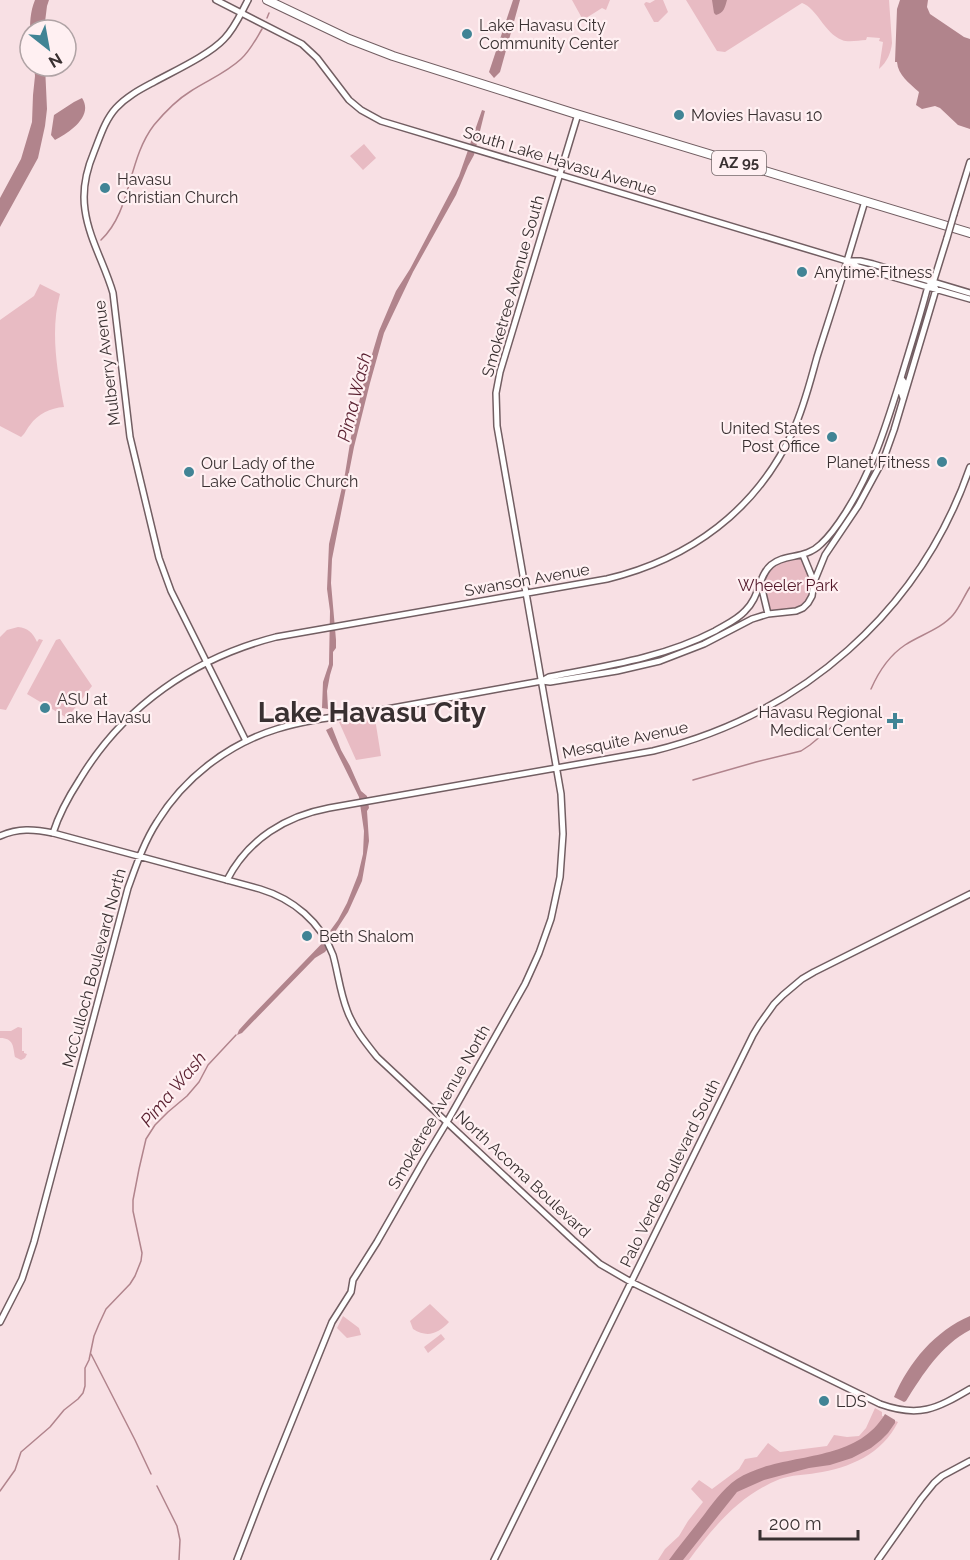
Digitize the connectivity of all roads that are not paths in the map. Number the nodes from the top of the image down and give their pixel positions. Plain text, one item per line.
1 (216, 0) edge
2 (248, 0) edge
3 (267, 0) edge
4 (242, 12) junction
5 (578, 114) junction
6 (970, 162) edge
7 (560, 175) junction
8 (865, 201) junction
9 (970, 233) edge
10 (847, 261) junction
11 (932, 286) junction
12 (970, 293) edge
13 (970, 299) edge
14 (916, 327) junction
15 (918, 351) junction
16 (901, 378) junction
17 (903, 400) junction
18 (970, 467) edge
19 (802, 555) junction
20 (814, 582) junction
21 (761, 585) junction
22 (526, 594) junction
23 (768, 614) junction
24 (634, 660) junction
25 (206, 662) junction
26 (617, 672) junction
27 (542, 681) junction
28 (246, 741) junction
29 (557, 768) junction
30 (53, 833) junction
31 (0, 836) edge
32 (139, 856) junction
33 (227, 880) junction
34 (970, 894) edge
35 (447, 1122) junction
36 (631, 1282) junction
37 (0, 1322) edge
38 (970, 1389) edge
39 (970, 1461) edge
40 (237, 1560) edge
41 (494, 1560) edge
42 (878, 1560) edge

1 - 4 main road, South Lake Havasu Avenue
2 - 4 main road, Mulberry Avenue
3 - 5 highway, AZ 95
4 - 7 main road, South Lake Havasu Avenue
4 - 25 main road, Mulberry Avenue
5 - 7 main road, Smoketree Avenue South
5 - 8 highway, AZ 95
6 - 11 main road, bridge
7 - 10 main road, South Lake Havasu Avenue
7 - 22 main road, Smoketree Avenue South
8 - 9 highway, AZ 95
8 - 10 main road, Swanson Avenue
10 - 11 main road, South Lake Havasu Avenue
10 - 22 main road, Swanson Avenue
11 - 12 main road
11 - 13 main road
11 - 14 main road
11 - 15 main road
14 - 15 main road
14 - 16 main road
15 - 17 main road
16 - 17 main road
16 - 19 main road
17 - 20 main road
18 - 29 main road, Mesquite Avenue
19 - 20 main road
19 - 21 main road
20 - 23 main road
21 - 23 main road
21 - 24 main road
22 - 25 main road, Swanson Avenue
22 - 27 main road, Smoketree Avenue South
23 - 26 main road
24 - 26 main road
24 - 27 main road
25 - 28 main road, Mulberry Avenue
25 - 30 main road, Swanson Avenue
26 - 27 main road
27 - 28 main road, McCulloch Boulevard North
27 - 29 main road, Smoketree Avenue North
28 - 32 main road, McCulloch Boulevard North
29 - 33 main road, Mesquite Avenue
29 - 35 main road, Smoketree Avenue North
30 - 31 main road, North Acoma Boulevard
30 - 32 main road, North Acoma Boulevard
32 - 33 main road, North Acoma Boulevard
32 - 37 main road, McCulloch Boulevard North
33 - 35 main road, North Acoma Boulevard
34 - 36 main road, Palo Verde Boulevard South
35 - 36 main road, North Acoma Boulevard
35 - 40 main road, Smoketree Avenue North
36 - 38 main road, North Acoma Boulevard
36 - 41 main road, Palo Verde Boulevard South
39 - 42 main road

